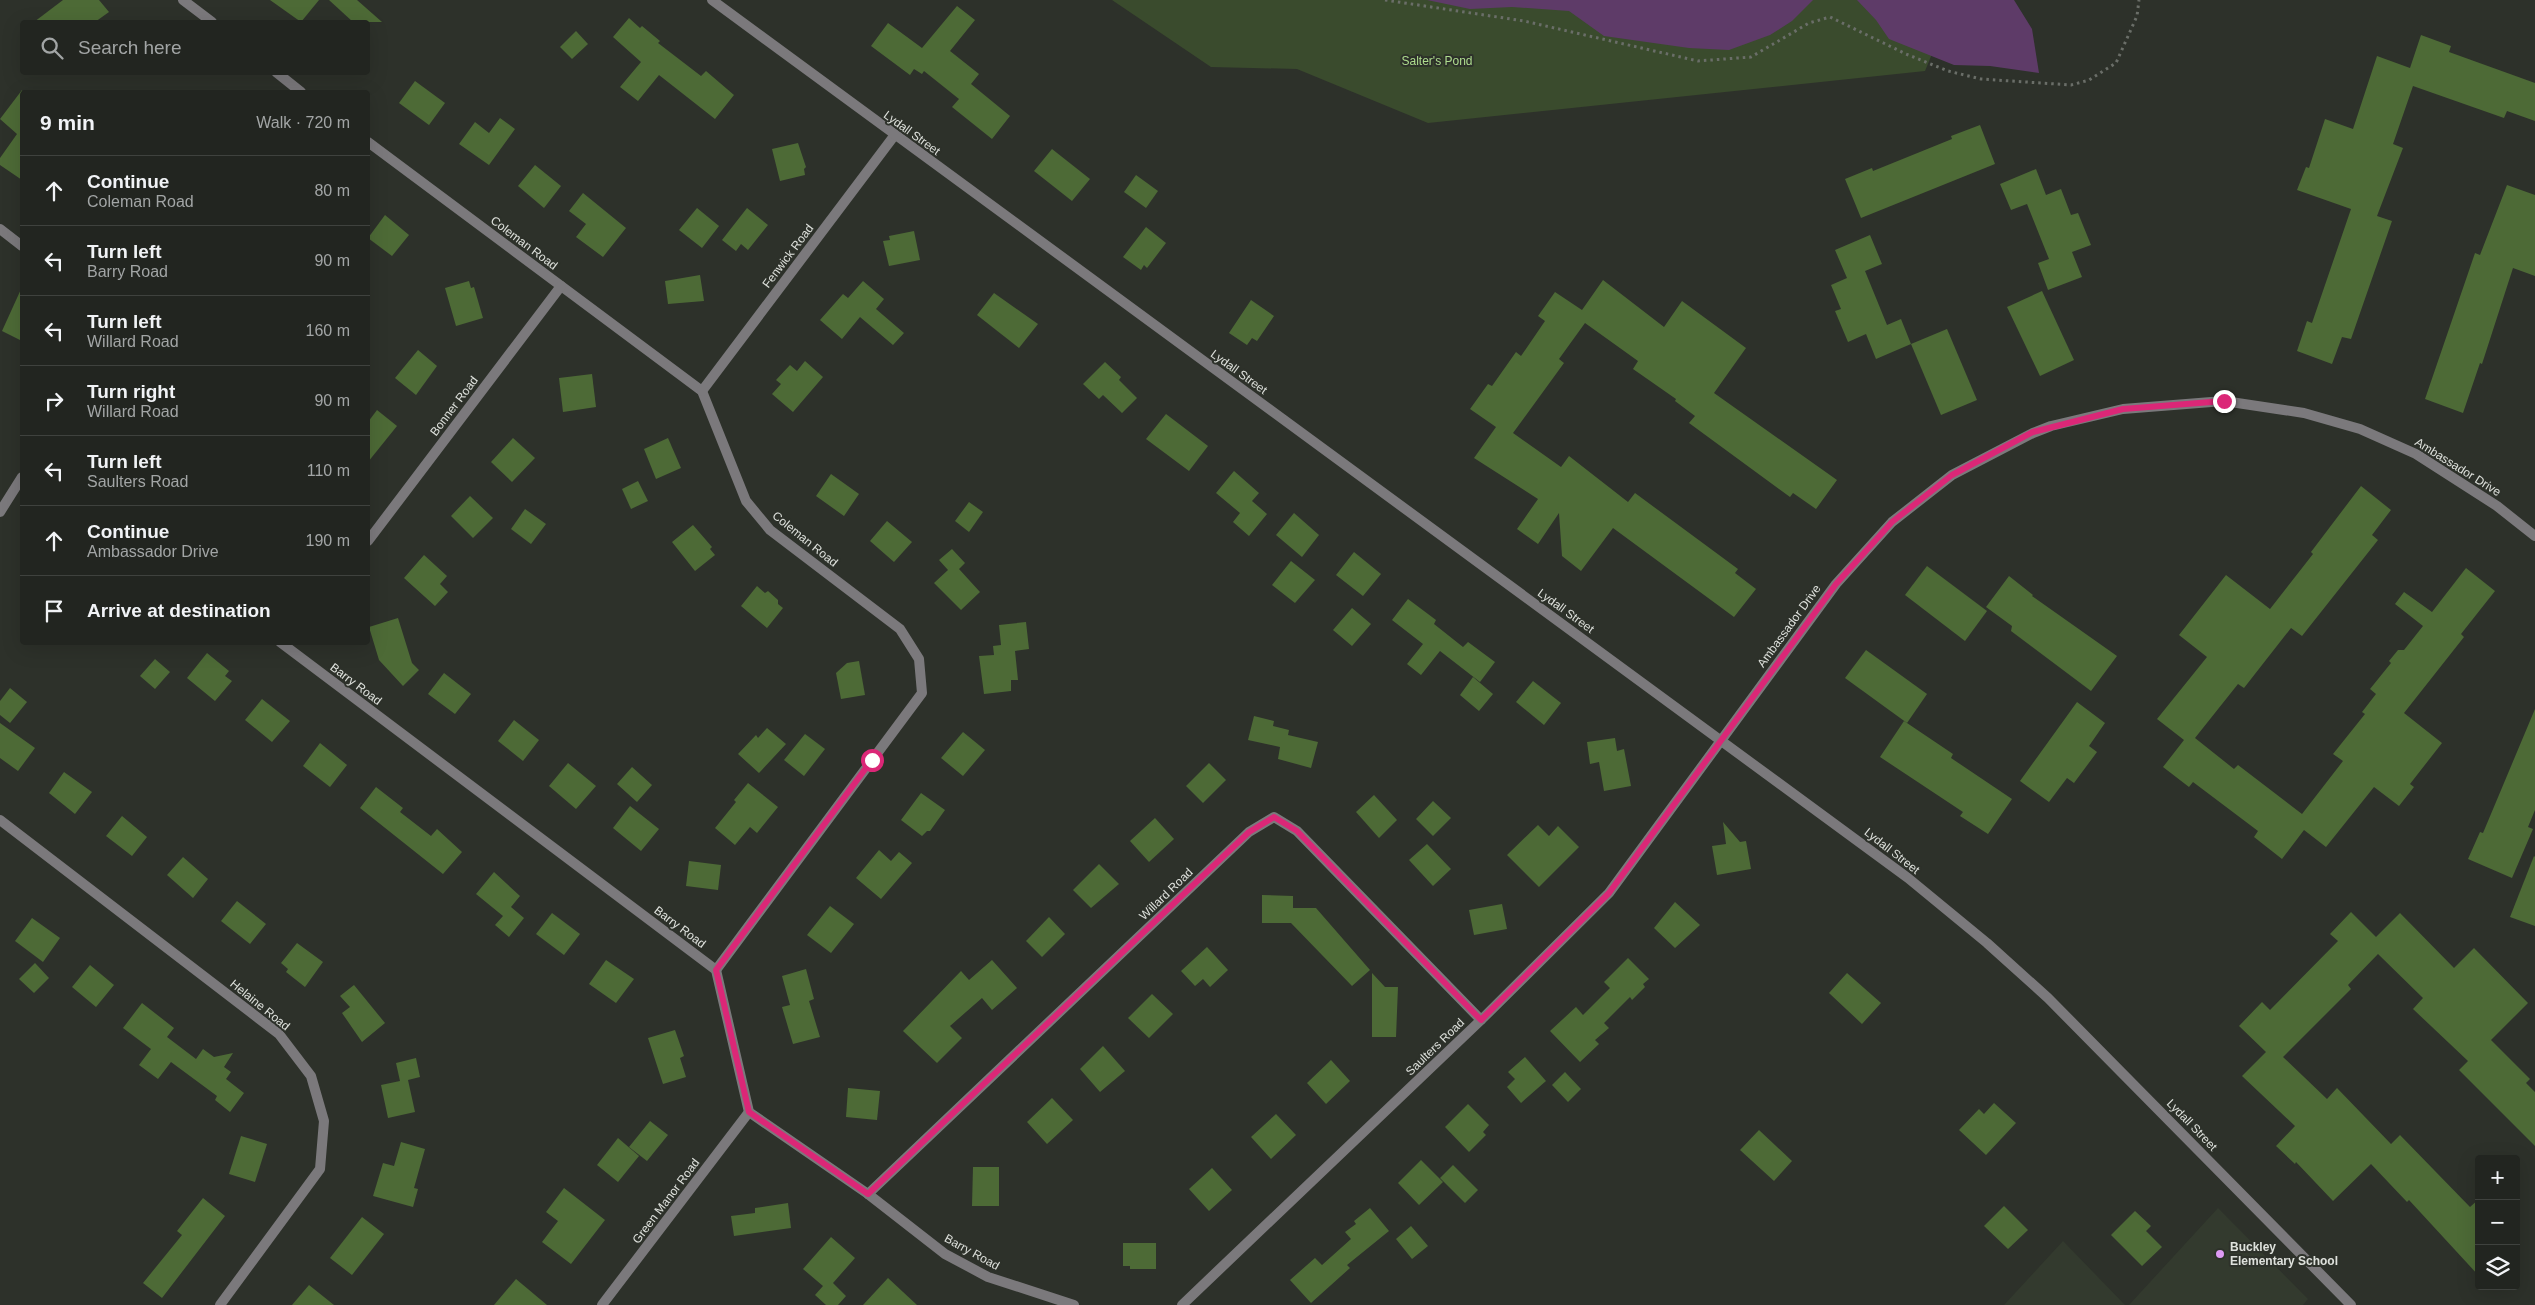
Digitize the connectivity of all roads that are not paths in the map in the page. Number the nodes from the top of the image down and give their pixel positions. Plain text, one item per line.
1 (183, 0) edge
2 (712, 0) edge
3 (209, 20) edge
4 (280, 75) edge
5 (298, 90) edge
6 (894, 136) junction
7 (370, 143) edge
8 (0, 229) edge
9 (20, 244) edge
10 (561, 286) junction
11 (702, 391) junction
12 (20, 480) edge
13 (0, 512) edge
14 (2535, 536) edge
15 (370, 538) edge
16 (287, 645) edge
17 (1721, 740) junction
18 (0, 820) edge
19 (716, 970) junction
20 (1481, 1020) junction
21 (749, 1112) junction
22 (868, 1194) junction
23 (221, 1305) edge
24 (602, 1305) edge
25 (1074, 1305) edge
26 (1182, 1305) edge
27 (2351, 1305) edge

1 - 3 street
2 - 6 street, Lydall Street
4 - 5 street
6 - 11 street, Fenwick Road
6 - 17 street, Lydall Street
7 - 10 street, Coleman Road
8 - 9 street
10 - 11 street, Coleman Road
10 - 15 street, Bonner Road
11 - 19 street, Coleman Road
12 - 13 street
14 - 17 street, Ambassador Drive
16 - 19 street, Barry Road
17 - 20 street, Saulters Road
17 - 27 street, Lydall Street
18 - 23 street, Helaine Road
19 - 21 street
20 - 22 street, Willard Road
20 - 26 street, Saulters Road
21 - 22 street, Barry Road
21 - 24 street, Green Manor Road
22 - 25 street, Barry Road

